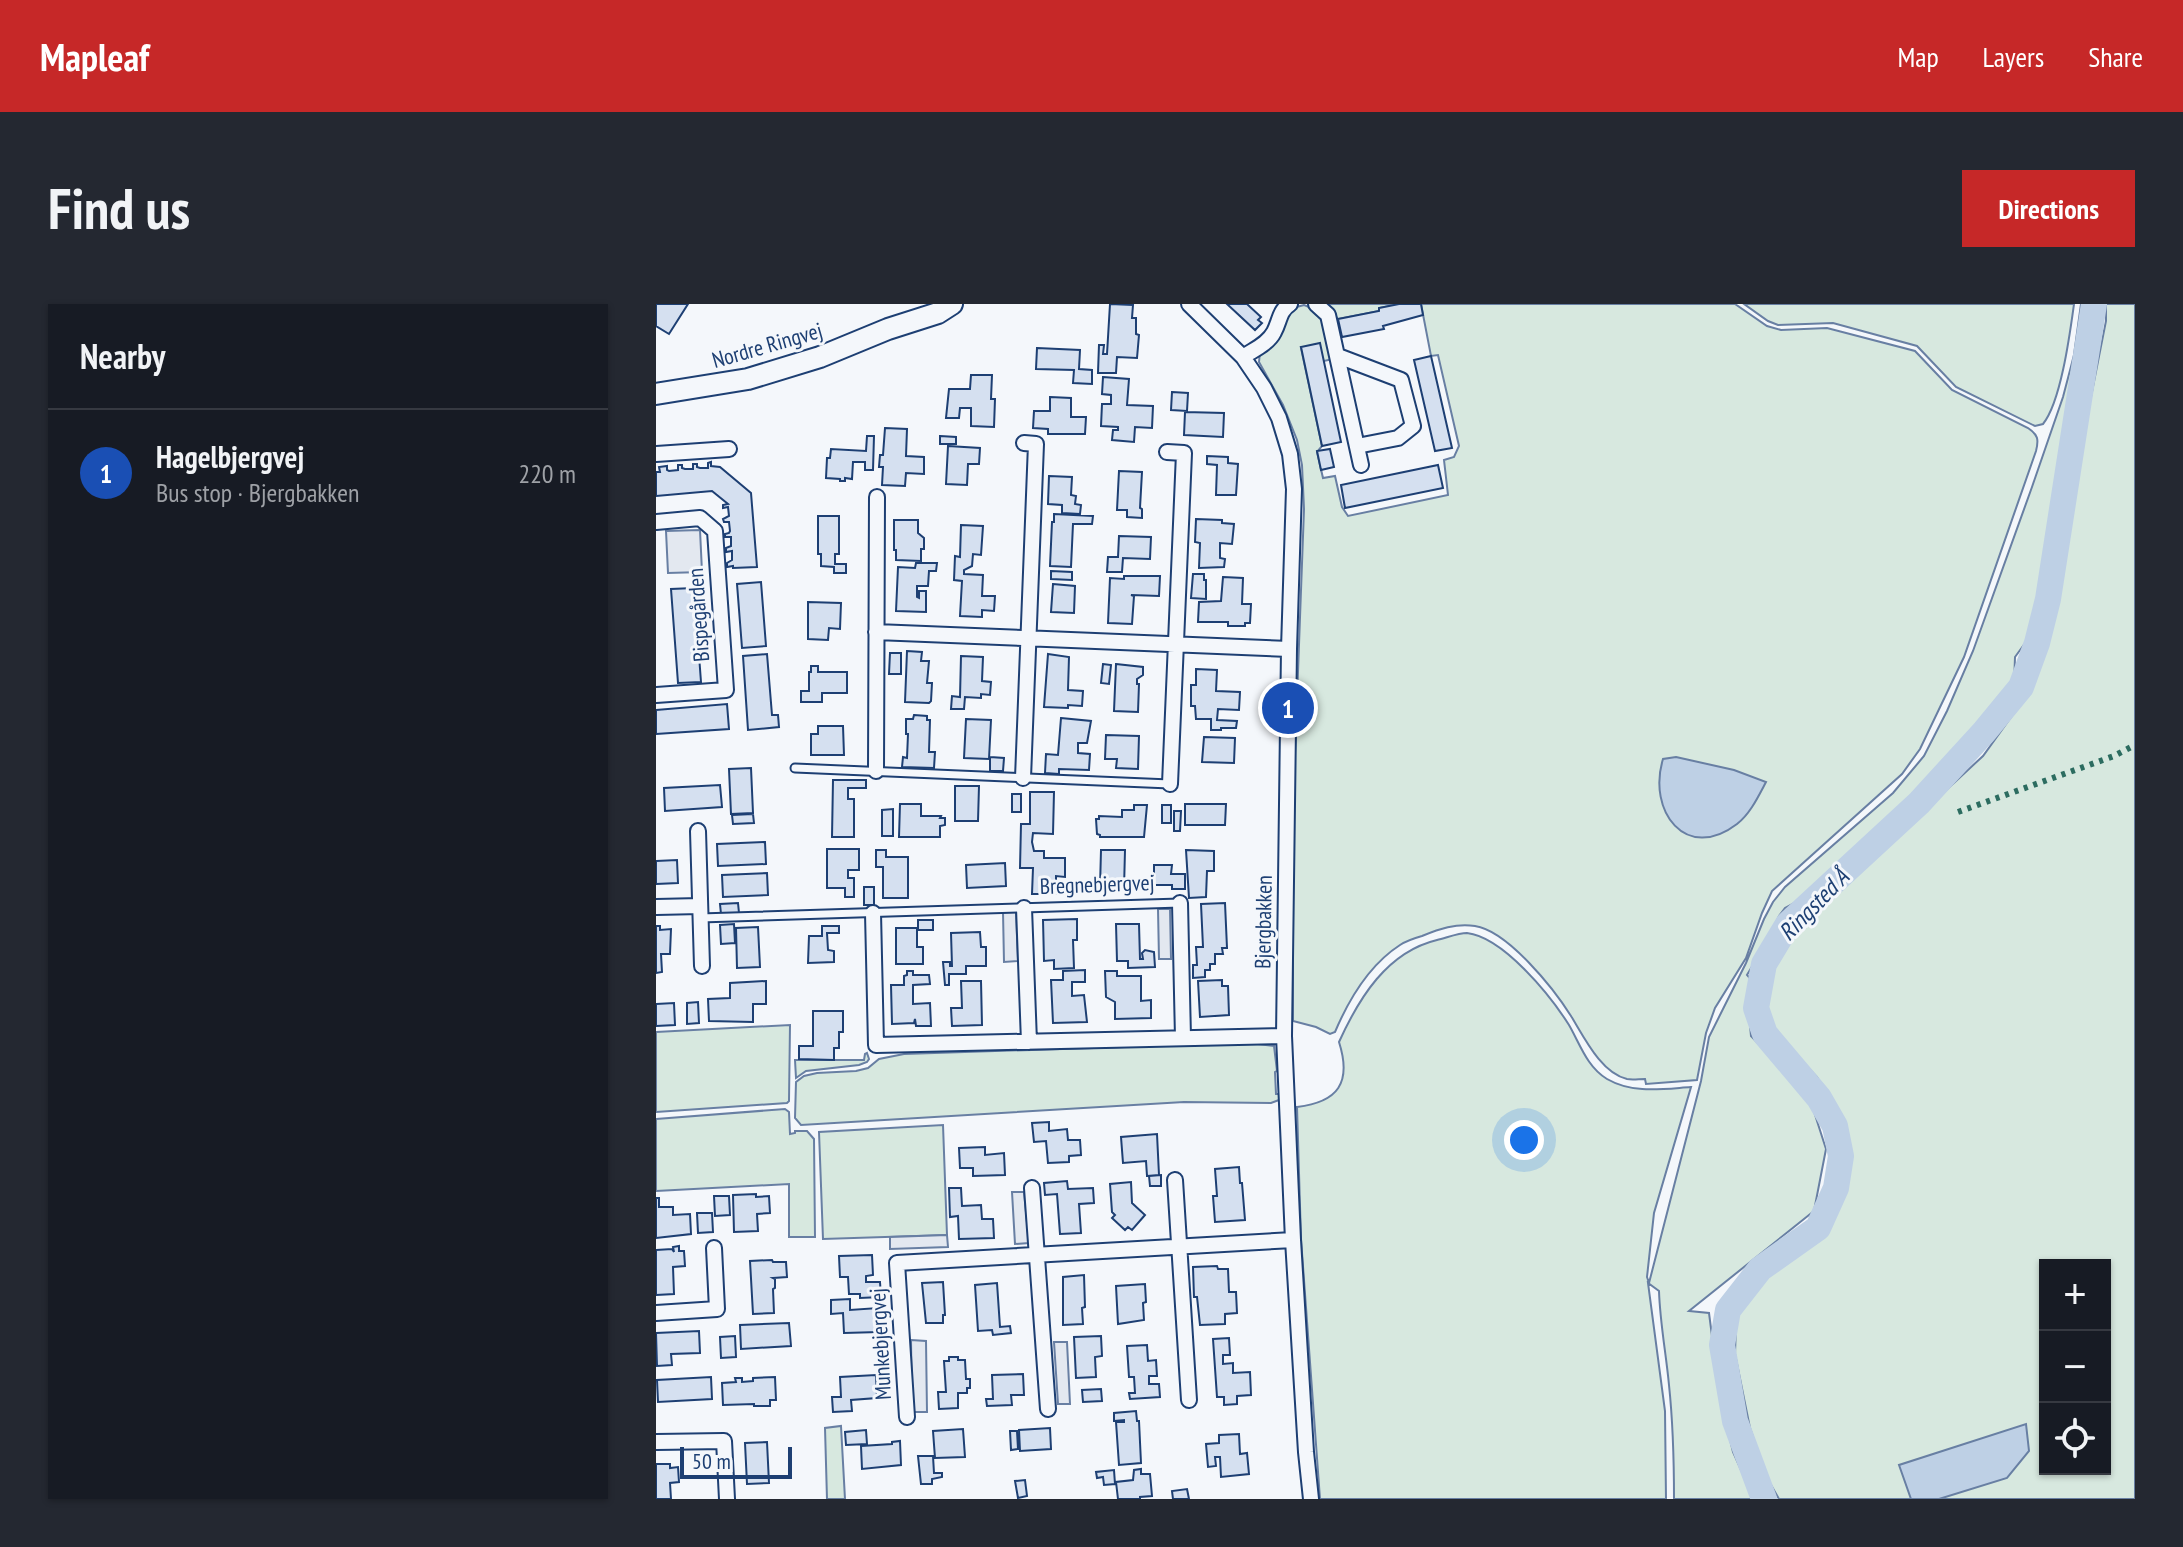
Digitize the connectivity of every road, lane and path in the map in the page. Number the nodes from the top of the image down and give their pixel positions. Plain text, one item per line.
1 (921, 304) edge
2 (952, 304) edge
3 (1189, 304) edge
4 (1316, 304) edge
5 (1283, 305) edge
6 (888, 329) junction
7 (1338, 356) junction
8 (1243, 357) junction
9 (656, 394) edge
10 (1024, 443) dead end
11 (1357, 446) junction
12 (729, 449) dead end
13 (1167, 452) dead end
14 (656, 454) edge
15 (1361, 465) dead end
16 (877, 497) dead end
17 (656, 522) edge
18 (876, 632) junction
19 (1028, 638) junction
20 (1176, 644) junction
21 (1289, 649) junction
22 (656, 695) edge
23 (795, 768) dead end
24 (876, 771) junction
25 (1023, 778) junction
26 (1170, 784) joint
27 (698, 831) dead end
28 (1180, 903) joint
29 (656, 907) edge
30 (1024, 908) junction
31 (700, 912) junction
32 (873, 913) junction
33 (702, 966) dead end
34 (1284, 1036) junction
35 (1183, 1038) junction
36 (1029, 1042) junction
37 (1175, 1180) dead end
38 (1032, 1188) dead end
39 (1293, 1240) junction
40 (1179, 1247) junction
41 (714, 1248) dead end
42 (1037, 1255) junction
43 (656, 1313) edge
44 (1189, 1400) dead end
45 (1048, 1409) dead end
46 (907, 1417) dead end
47 (656, 1442) edge
48 (727, 1499) edge
49 (1311, 1499) edge

1 - 6 street, Nordre Ringvej
2 - 6 street, Nordre Ringvej
3 - 8 street, Bjergbakken
4 - 7 street
5 - 8 street
6 - 9 street, Nordre Ringvej
7 - 11 street
7 - 11 street
8 - 21 street, Bjergbakken
10 - 19 street
11 - 15 street
12 - 14 street
13 - 20 street
16 - 18 street
17 - 22 street, Bispegården
18 - 19 street
18 - 24 street
19 - 20 street
19 - 25 street
20 - 21 street
20 - 26 street
21 - 34 street, Bjergbakken
23 - 24 lane
24 - 25 lane
25 - 26 lane
27 - 31 street
28 - 30 lane, Bregnebjergvej
28 - 35 street, Bregnebjergvej
29 - 31 street
30 - 32 lane, Bregnebjergvej
30 - 36 street, Bregnebjergvej
31 - 32 lane, Bregnebjergvej
31 - 33 street
32 - 36 street
34 - 35 street
34 - 39 street, Bjergbakken
35 - 36 street
37 - 40 street
38 - 42 street
39 - 40 street, Munkebjergvej
39 - 49 street, Bjergbakken
40 - 42 street, Munkebjergvej
40 - 44 street
41 - 43 street
42 - 45 street
42 - 46 street, Munkebjergvej
47 - 48 street

